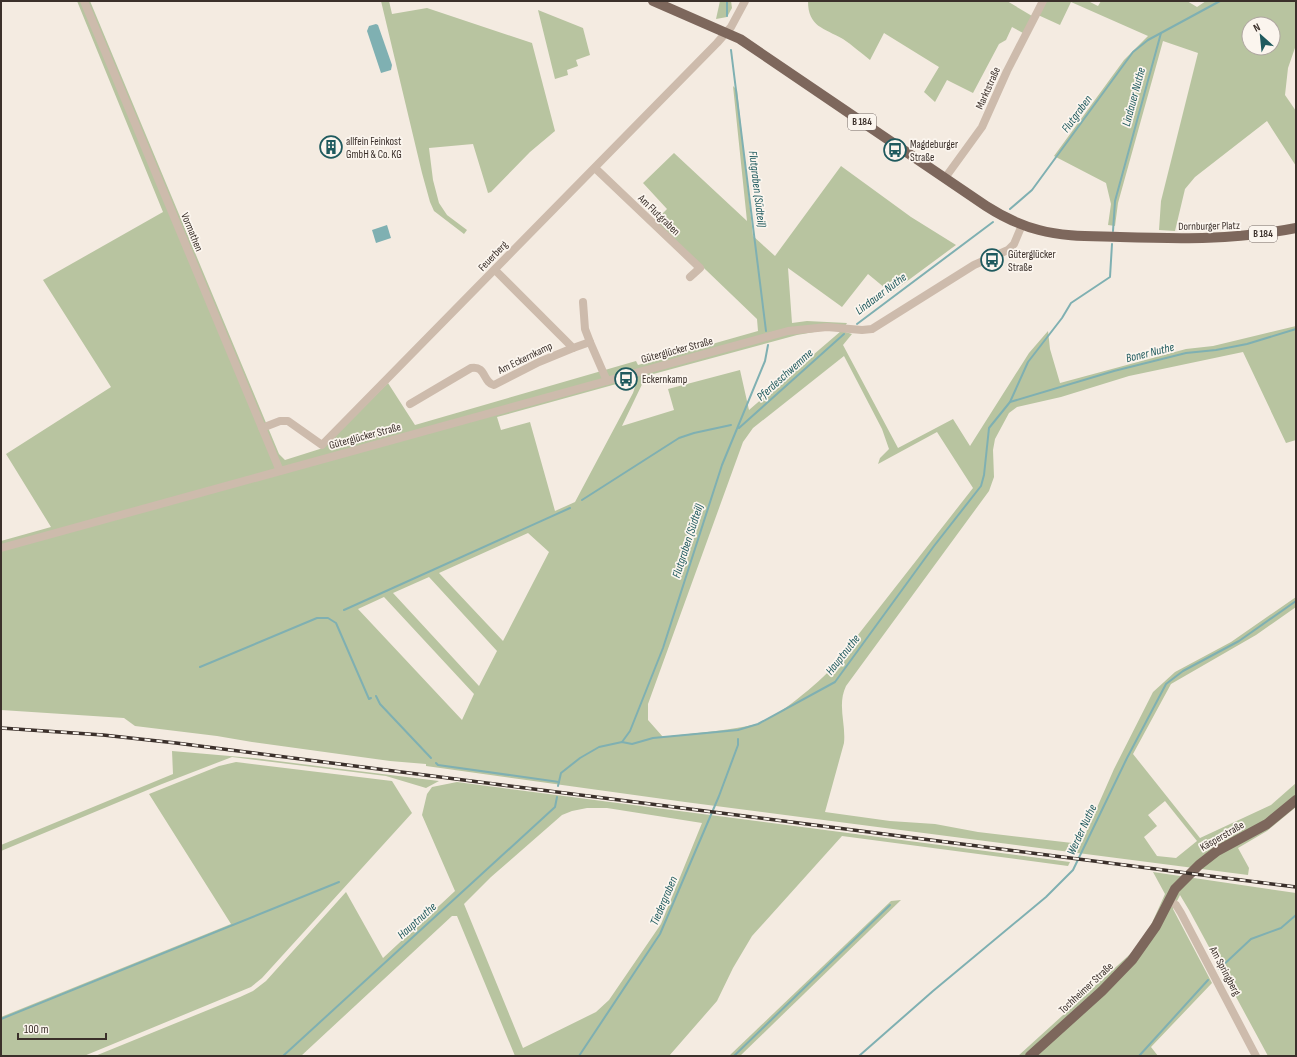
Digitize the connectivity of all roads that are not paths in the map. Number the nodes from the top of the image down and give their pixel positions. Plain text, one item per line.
1 (84, 1) edge
2 (653, 1) edge
3 (745, 1) edge
4 (1043, 1) edge
5 (726, 32) junction
6 (595, 168) junction
7 (945, 178) junction
8 (1022, 225) junction
9 (1296, 228) edge
10 (495, 270) junction
11 (690, 278) dead end
12 (583, 302) dead end
13 (590, 342) junction
14 (573, 348) junction
15 (607, 381) junction
16 (410, 404) dead end
17 (262, 428) junction
18 (280, 471) junction
19 (1, 548) edge
20 (1296, 800) edge
21 (1169, 900) junction
22 (1152, 932) joint
23 (1030, 1056) edge
24 (1256, 1056) edge

1 - 17 street, Vormathen
2 - 5 main road, B 184
3 - 5 street, Feuerberg
4 - 7 street, Marktstraße
5 - 6 street, Feuerberg
5 - 7 main road, B 184
6 - 10 street, Feuerberg
6 - 11 street, Am Flutgraben
7 - 8 main road, B 184
8 - 9 main road, Dornburger Platz / B 184
8 - 15 street, Güterglücker Straße
10 - 14 street, Am Eckernkamp
10 - 17 street, Feuerberg
12 - 13 street
13 - 14 street, Am Eckernkamp
13 - 15 street
14 - 16 street, Am Eckernkamp
15 - 18 street, Güterglücker Straße
17 - 18 street, Vormathen
18 - 19 street, Güterglücker Straße
20 - 21 main road, Käsperstraße
21 - 22 main road, Käsperstraße
21 - 24 street, Am Springberg
22 - 23 main road, Tochheimer Straße

